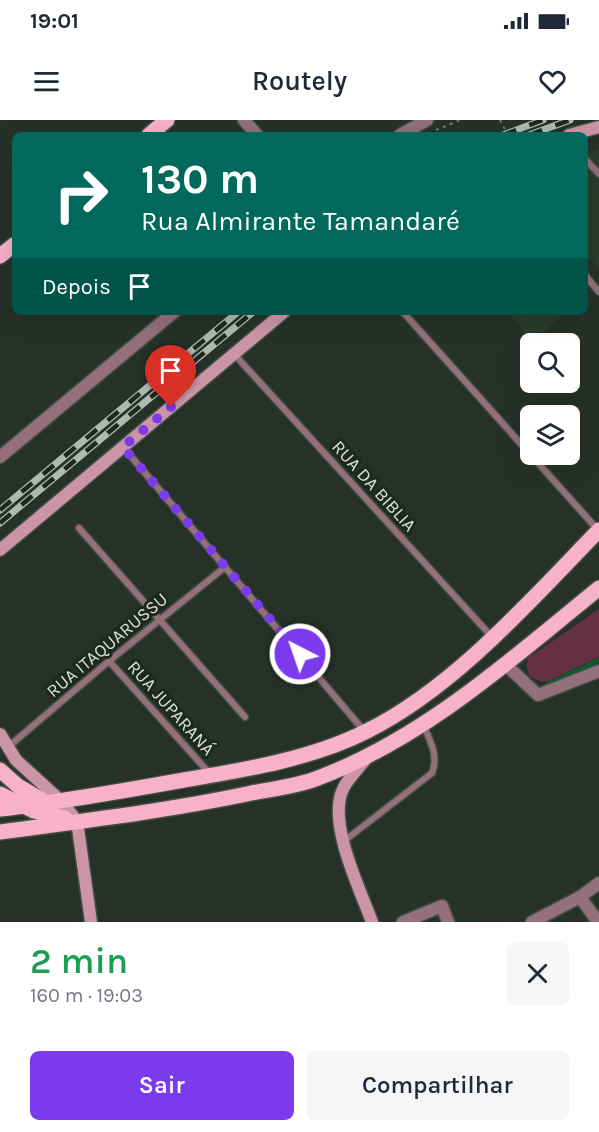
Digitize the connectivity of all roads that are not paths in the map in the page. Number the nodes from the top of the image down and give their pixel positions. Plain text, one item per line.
1 (167, 120) edge
2 (244, 120) edge
3 (427, 120) edge
4 (599, 127) edge
5 (153, 132) edge
6 (254, 132) edge
7 (405, 132) edge
8 (580, 132) edge
9 (588, 162) edge
10 (599, 174) edge
11 (12, 246) edge
12 (0, 256) edge
13 (588, 279) edge
14 (599, 292) edge
15 (170, 315) edge
16 (280, 315) edge
17 (406, 315) edge
18 (234, 354) junction
19 (123, 447) junction
20 (0, 457) edge
21 (79, 528) dead end
22 (599, 530) edge
23 (0, 550) edge
24 (225, 567) junction
25 (599, 588) edge
26 (159, 620) junction
27 (493, 638) junction
28 (109, 661) junction
29 (505, 664) junction
30 (599, 671) edge
31 (245, 717) dead end
32 (423, 723) junction
33 (366, 732) junction
34 (0, 734) edge
35 (8, 747) junction
36 (369, 756) junction
37 (0, 770) edge
38 (211, 775) junction
39 (0, 794) edge
40 (54, 802) junction
41 (23, 806) junction
42 (0, 809) edge
43 (77, 821) junction
44 (0, 832) edge
45 (343, 841) junction
46 (599, 884) edge
47 (580, 897) junction
48 (91, 922) edge
49 (372, 922) edge
50 (403, 922) edge
51 (448, 922) edge
52 (532, 922) edge
53 (598, 922) edge

1 - 5 main road
2 - 6 street
3 - 7 street
4 - 8 main road
9 - 10 lane
11 - 12 main road
13 - 14 lane
15 - 20 street
16 - 18 main road
17 - 22 lane
18 - 19 main road
18 - 27 lane, RUA DA BIBLIA
19 - 23 main road
19 - 24 lane
21 - 26 lane
22 - 27 main road
24 - 26 lane, RUA ITAQUARUSSU
24 - 33 lane
25 - 29 main road
26 - 28 lane, RUA ITAQUARUSSU
26 - 31 lane
27 - 33 main road
28 - 35 lane, RUA ITAQUARUSSU
28 - 38 lane, RUA JUPARANÁ
29 - 30 street
29 - 32 main road
32 - 36 main road
32 - 45 lane
33 - 38 main road
34 - 35 main road
35 - 40 main road
36 - 43 main road
36 - 45 main road
37 - 40 main road
38 - 40 main road
39 - 41 main road
40 - 41 main road
40 - 43 main road
41 - 42 main road
41 - 43 main road
43 - 44 main road
43 - 48 main road
45 - 49 main road
46 - 47 street
47 - 52 street
47 - 53 street
50 - 51 street

